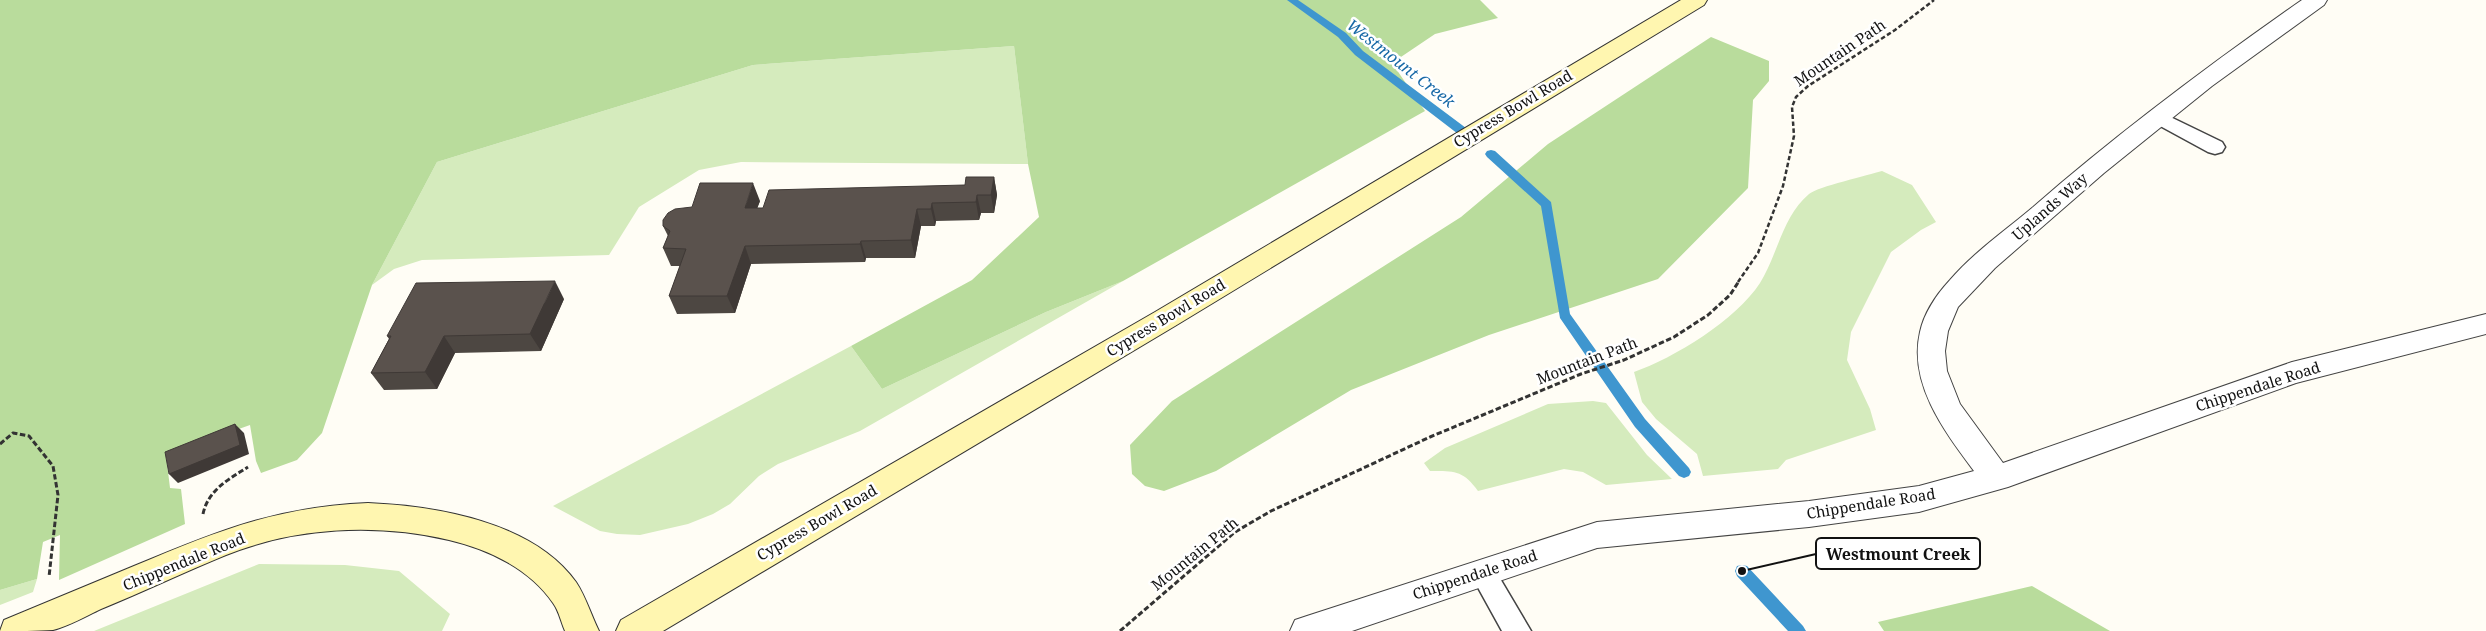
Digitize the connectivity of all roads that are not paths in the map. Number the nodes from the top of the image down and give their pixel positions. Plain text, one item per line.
1 (1696, 0) edge
2 (2316, 0) edge
3 (2158, 117) junction
4 (2215, 147) dead end
5 (2486, 324) edge
6 (1996, 478) junction
7 (1483, 573) junction
8 (16, 631) edge
9 (582, 631) edge
10 (633, 631) edge
11 (1307, 631) edge
12 (1517, 631) edge

1 - 10 street, Cypress Bowl Road
2 - 3 street, Uplands Way
3 - 4 lane
3 - 6 street, Uplands Way
5 - 6 street, Chippendale Road
6 - 7 street, Chippendale Road
7 - 11 street, Chippendale Road
7 - 12 lane
8 - 9 street, Chippendale Road

